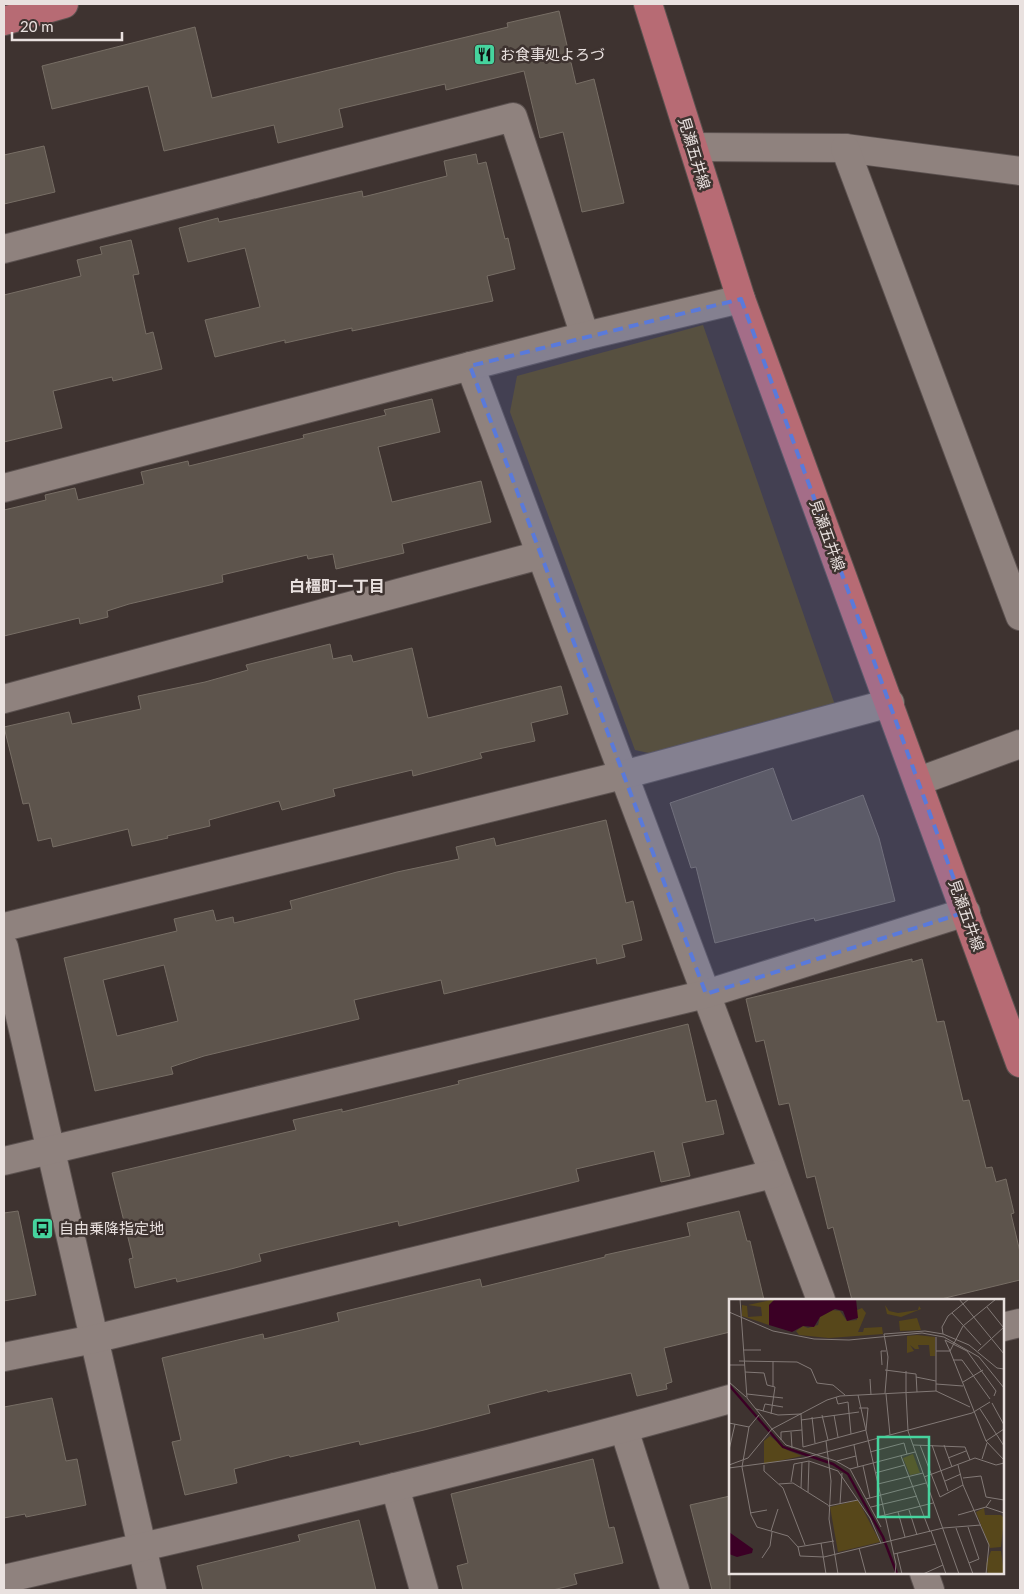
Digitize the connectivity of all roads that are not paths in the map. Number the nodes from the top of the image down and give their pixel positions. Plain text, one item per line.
1 (64, 4) edge
2 (648, 4) edge
3 (4, 21) edge
4 (694, 147) junction
5 (846, 148) junction
6 (1020, 171) edge
7 (4, 249) edge
8 (741, 299) junction
9 (585, 336) junction
10 (470, 366) junction
11 (4, 488) edge
12 (540, 554) junction
13 (1020, 616) edge
14 (4, 700) edge
15 (890, 704) junction
16 (1020, 744) edge
17 (623, 774) junction
18 (919, 781) junction
19 (966, 912) junction
20 (4, 927) edge
21 (4, 947) edge
22 (706, 994) junction
23 (1020, 1063) edge
24 (50, 1150) junction
25 (4, 1161) edge
26 (774, 1174) junction
27 (821, 1299) edge
28 (1020, 1323) edge
29 (1004, 1327) edge
30 (94, 1339) junction
31 (4, 1357) edge
32 (729, 1399) edge
33 (624, 1429) junction
34 (395, 1487) junction
35 (142, 1547) junction
36 (924, 1574) edge
37 (4, 1579) edge
38 (152, 1590) edge
39 (424, 1590) edge
40 (675, 1590) edge
41 (930, 1590) edge

1 - 3 main road
2 - 4 main road, 見瀬五井線
4 - 5 street
4 - 8 main road, 見瀬五井線
5 - 6 street
5 - 13 street
7 - 9 street
8 - 9 street
8 - 15 main road, 見瀬五井線
9 - 10 street
10 - 11 street
10 - 12 street
12 - 14 street
12 - 17 street
15 - 17 street
15 - 18 main road, 見瀬五井線
16 - 18 street
17 - 20 street
17 - 22 street
18 - 19 main road, 見瀬五井線
19 - 22 street
19 - 23 main road, 見瀬五井線
21 - 24 street
22 - 24 street
22 - 26 street
24 - 25 street
24 - 30 street
26 - 27 street
26 - 30 street
28 - 29 street
30 - 31 street
30 - 35 street
32 - 33 street
33 - 34 street
33 - 40 street
34 - 35 street
34 - 39 street
35 - 37 street
35 - 38 street
36 - 41 street

